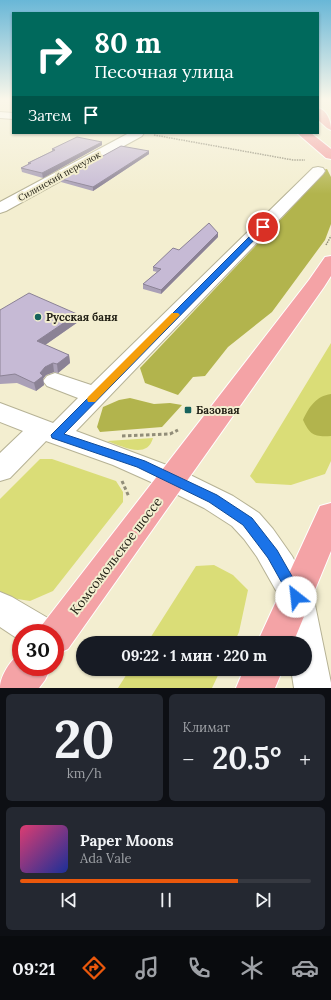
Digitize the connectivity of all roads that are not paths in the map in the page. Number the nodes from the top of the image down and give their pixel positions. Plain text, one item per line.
1 (144, 134) edge
2 (304, 134) edge
3 (331, 155) edge
4 (312, 166) road end
5 (0, 208) edge
6 (328, 254) edge
7 (55, 381) dead end
8 (96, 395) junction
9 (0, 412) edge
10 (49, 432) junction
11 (0, 470) edge
12 (174, 479) junction
13 (331, 515) edge
14 (296, 597) junction
15 (0, 608) edge
16 (26, 624) edge
17 (64, 625) edge
18 (278, 636) edge
19 (303, 636) edge
20 (25, 676) edge
21 (261, 676) edge
22 (311, 676) edge
23 (16, 688) edge
24 (255, 688) edge
25 (313, 688) edge

1 - 5 street, Силинский переулок
2 - 3 main road
4 - 8 street
6 - 12 main road, Комсомольское шоссе
7 - 8 street
8 - 10 street
9 - 10 street
10 - 11 street
10 - 12 street
12 - 14 street
12 - 17 main road, Комсомольское шоссе
13 - 14 main road
14 - 18 main road
14 - 19 street
15 - 16 street
20 - 23 main road
21 - 24 main road
22 - 25 street

